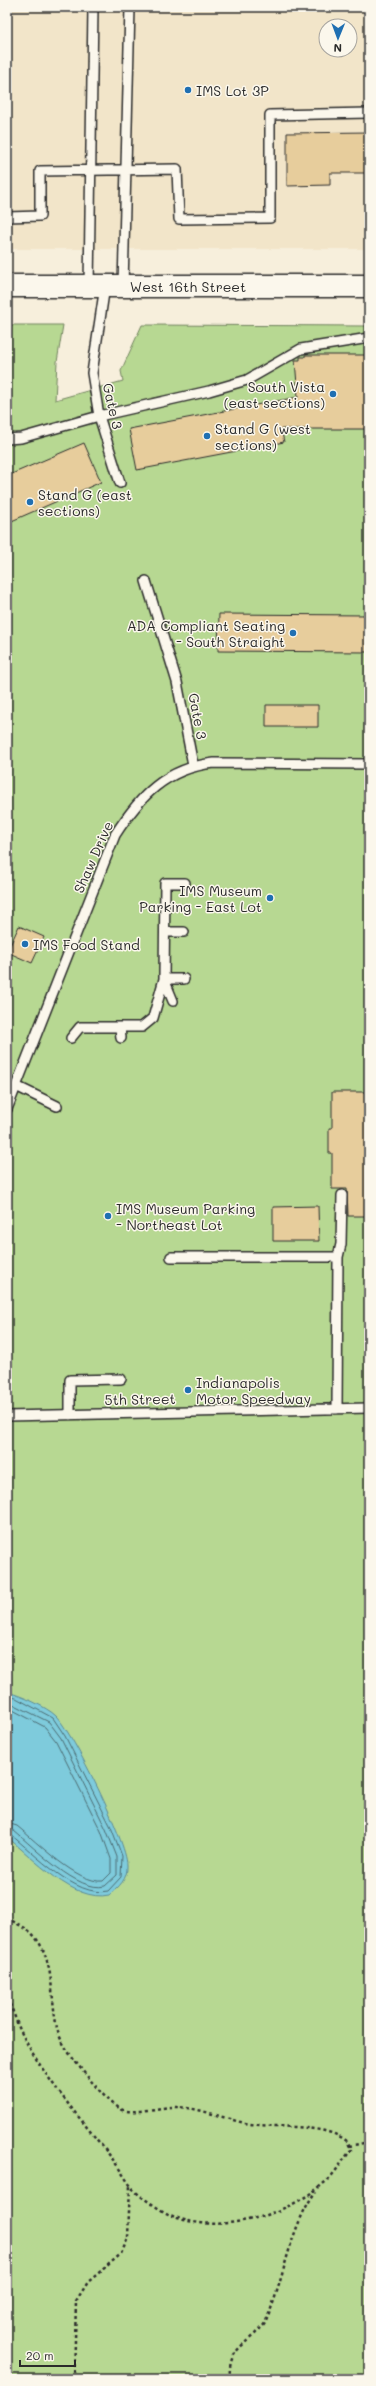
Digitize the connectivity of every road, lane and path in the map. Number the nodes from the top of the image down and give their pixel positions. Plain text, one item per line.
1 (93, 7) edge
2 (130, 7) edge
3 (369, 113) edge
4 (91, 169) junction
5 (127, 169) junction
6 (7, 217) edge
7 (7, 286) edge
8 (106, 286) junction
9 (369, 286) edge
10 (369, 338) edge
11 (99, 416) junction
12 (7, 439) edge
13 (120, 483) dead end
14 (146, 581) dead end
15 (369, 764) edge
16 (193, 765) junction
17 (185, 883) dead end
18 (165, 932) junction
19 (184, 932) dead end
20 (164, 979) junction
21 (184, 979) dead end
22 (173, 1001) dead end
23 (120, 1027) junction
24 (71, 1038) dead end
25 (121, 1038) dead end
26 (16, 1086) junction
27 (57, 1106) dead end
28 (7, 1108) edge
29 (342, 1195) dead end
30 (338, 1257) junction
31 (171, 1258) dead end
32 (121, 1379) dead end
33 (369, 1408) edge
34 (337, 1409) junction
35 (70, 1415) junction
36 (7, 1416) edge
37 (7, 1918) edge
38 (7, 1999) edge
39 (369, 2142) edge
40 (349, 2146) junction
41 (130, 2184) junction
42 (317, 2189) junction
43 (74, 2379) edge
44 (230, 2379) edge

1 - 4 lane
2 - 5 lane
3 - 5 lane
4 - 5 lane
4 - 6 lane
4 - 8 lane
5 - 8 lane
7 - 8 main road, West 16th Street
8 - 9 main road, West 16th Street
8 - 11 lane, Gate 3
10 - 11 lane
11 - 12 lane
11 - 13 lane, Gate 3
14 - 16 lane, Gate 3
15 - 16 lane, Shaw Drive
16 - 26 lane, Shaw Drive
17 - 18 lane
18 - 19 lane
18 - 20 lane
20 - 21 lane
20 - 22 lane
20 - 23 lane
23 - 24 lane
23 - 25 lane
26 - 27 lane
26 - 28 lane, Shaw Drive
29 - 30 lane
30 - 31 lane
30 - 34 lane
32 - 35 lane
33 - 34 lane, 5th Street
34 - 35 lane, 5th Street
35 - 36 lane, 5th Street
37 - 40 path
38 - 41 path
39 - 40 path
40 - 42 path
41 - 42 path
41 - 43 path
42 - 44 path

